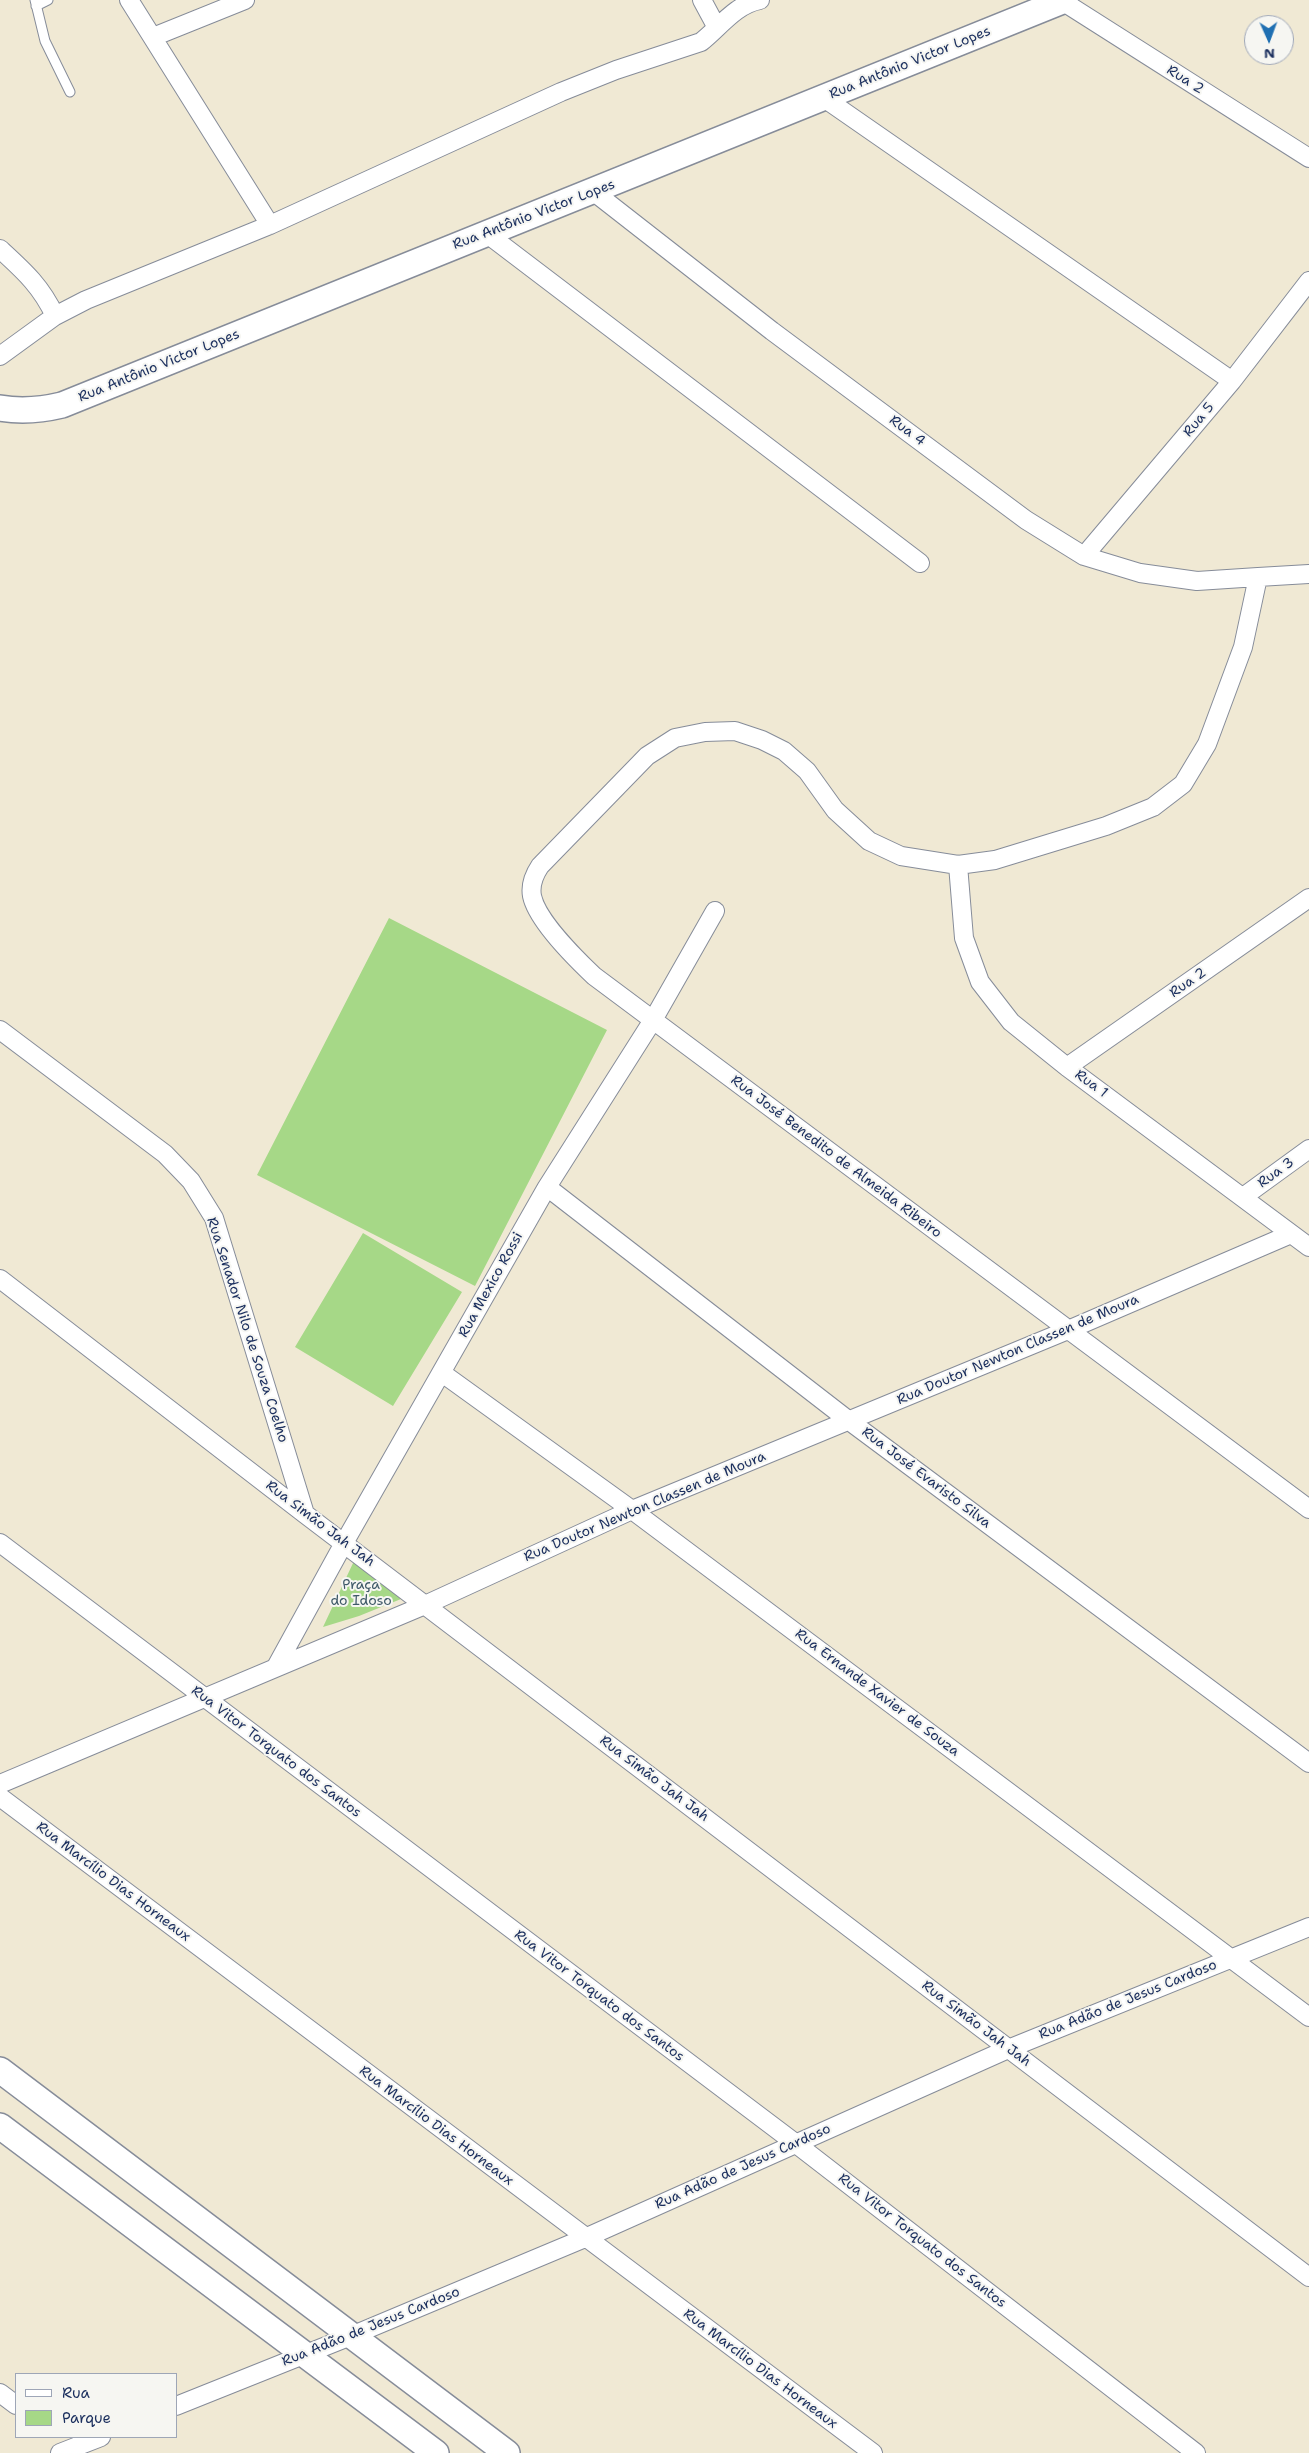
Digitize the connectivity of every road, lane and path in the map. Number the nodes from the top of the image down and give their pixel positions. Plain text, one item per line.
1 (48, 0) edge
2 (129, 0) edge
3 (245, 0) edge
4 (702, 0) edge
5 (760, 0) edge
6 (1063, 1) edge
7 (36, 3) edge
8 (716, 26) junction
9 (153, 37) junction
10 (70, 92) dead end
11 (824, 98) junction
12 (1309, 158) edge
13 (594, 192) junction
14 (270, 224) junction
15 (486, 232) junction
16 (0, 249) edge
17 (1309, 281) edge
18 (55, 316) junction
19 (0, 356) edge
20 (1232, 381) junction
21 (0, 408) edge
22 (1084, 556) junction
23 (920, 563) dead end
24 (1309, 574) edge
25 (1258, 577) junction
26 (958, 865) junction
27 (1309, 898) edge
28 (714, 911) dead end
29 (653, 1020) junction
30 (0, 1030) edge
31 (1068, 1067) junction
32 (1309, 1149) edge
33 (547, 1187) junction
34 (1243, 1196) junction
35 (1291, 1234) junction
36 (1309, 1247) edge
37 (0, 1279) edge
38 (1068, 1330) junction
39 (442, 1373) junction
40 (848, 1420) junction
41 (632, 1510) junction
42 (1309, 1510) edge
43 (306, 1514) junction
44 (344, 1542) junction
45 (0, 1543) edge
46 (425, 1605) junction
47 (277, 1665) junction
48 (203, 1697) junction
49 (1309, 1763) edge
50 (0, 1784) edge
51 (0, 1797) edge
52 (1309, 1927) edge
53 (1233, 1958) junction
54 (1309, 2017) edge
55 (1008, 2049) junction
56 (0, 2070) edge
57 (0, 2126) edge
58 (795, 2143) junction
59 (585, 2238) junction
60 (1309, 2277) edge
61 (351, 2336) junction
62 (304, 2354) junction
63 (0, 2393) edge
64 (15, 2404) edge
65 (178, 2405) edge
66 (59, 2438) edge
67 (99, 2438) edge
68 (71, 2451) edge
69 (436, 2453) edge
70 (507, 2453) edge
71 (873, 2453) edge
72 (1196, 2453) edge

1 - 7 lane
2 - 9 street
3 - 9 street
4 - 8 street
5 - 8 street
6 - 11 main road, Rua Antônio Victor Lopes
6 - 12 street, Rua 2
7 - 10 lane
8 - 14 street
9 - 14 street
11 - 13 main road, Rua Antônio Victor Lopes
11 - 20 street
13 - 15 main road, Rua Antônio Victor Lopes
13 - 22 street, Rua 4
14 - 18 street
15 - 21 main road, Rua Antônio Victor Lopes
15 - 23 street
16 - 18 street
17 - 20 street, Rua 5
18 - 19 street
20 - 22 street, Rua 5
22 - 25 street, Rua 4
24 - 25 street, Rua 4
25 - 26 street, Rua José Benedito de Almeida Ribeiro
26 - 29 street, Rua José Benedito de Almeida Ribeiro
26 - 31 street, Rua 1
27 - 31 street, Rua 2
28 - 29 street, Rua Mexico Rossi
29 - 33 street, Rua Mexico Rossi
29 - 38 street, Rua José Benedito de Almeida Ribeiro
30 - 43 street, Rua Senador Nilo de Souza Coelho
31 - 34 street, Rua 1
32 - 34 street, Rua 3
33 - 39 street, Rua Mexico Rossi
33 - 40 street, Rua José Evaristo Silva
34 - 35 street, Rua 1
35 - 36 street, Rua 1
35 - 38 street, Rua Doutor Newton Classen de Moura
37 - 43 street, Rua Simão Jah Jah
38 - 40 street, Rua Doutor Newton Classen de Moura
38 - 42 street, Rua José Benedito de Almeida Ribeiro
39 - 41 street, Rua Ernande Xavier de Souza
39 - 44 street, Rua Mexico Rossi
40 - 41 street, Rua Doutor Newton Classen de Moura
40 - 49 street, Rua José Evaristo Silva
41 - 46 street, Rua Doutor Newton Classen de Moura
41 - 53 street, Rua Ernande Xavier de Souza
43 - 44 street, Rua Simão Jah Jah
44 - 46 street, Rua Simão Jah Jah
44 - 47 street, Rua Mexico Rossi
45 - 48 street, Rua Vitor Torquato dos Santos
46 - 47 street, Rua Doutor Newton Classen de Moura
46 - 55 street, Rua Simão Jah Jah
47 - 48 street, Rua Doutor Newton Classen de Moura
48 - 50 street, Rua Doutor Newton Classen de Moura
48 - 58 street, Rua Vitor Torquato dos Santos
51 - 59 street, Rua Marcílio Dias Horneaux
52 - 53 street, Rua Adão de Jesus Cardoso
53 - 54 street, Rua Ernande Xavier de Souza
53 - 55 street, Rua Adão de Jesus Cardoso
55 - 58 street, Rua Adão de Jesus Cardoso
55 - 60 street, Rua Simão Jah Jah
56 - 61 main road
57 - 62 main road
58 - 59 street, Rua Adão de Jesus Cardoso
58 - 72 street, Rua Vitor Torquato dos Santos
59 - 61 street, Rua Adão de Jesus Cardoso
59 - 71 street, Rua Marcílio Dias Horneaux
61 - 62 street, Rua Adão de Jesus Cardoso
61 - 70 main road
62 - 65 street, Rua Adão de Jesus Cardoso
62 - 69 main road
63 - 64 street
66 - 68 street
67 - 68 street

